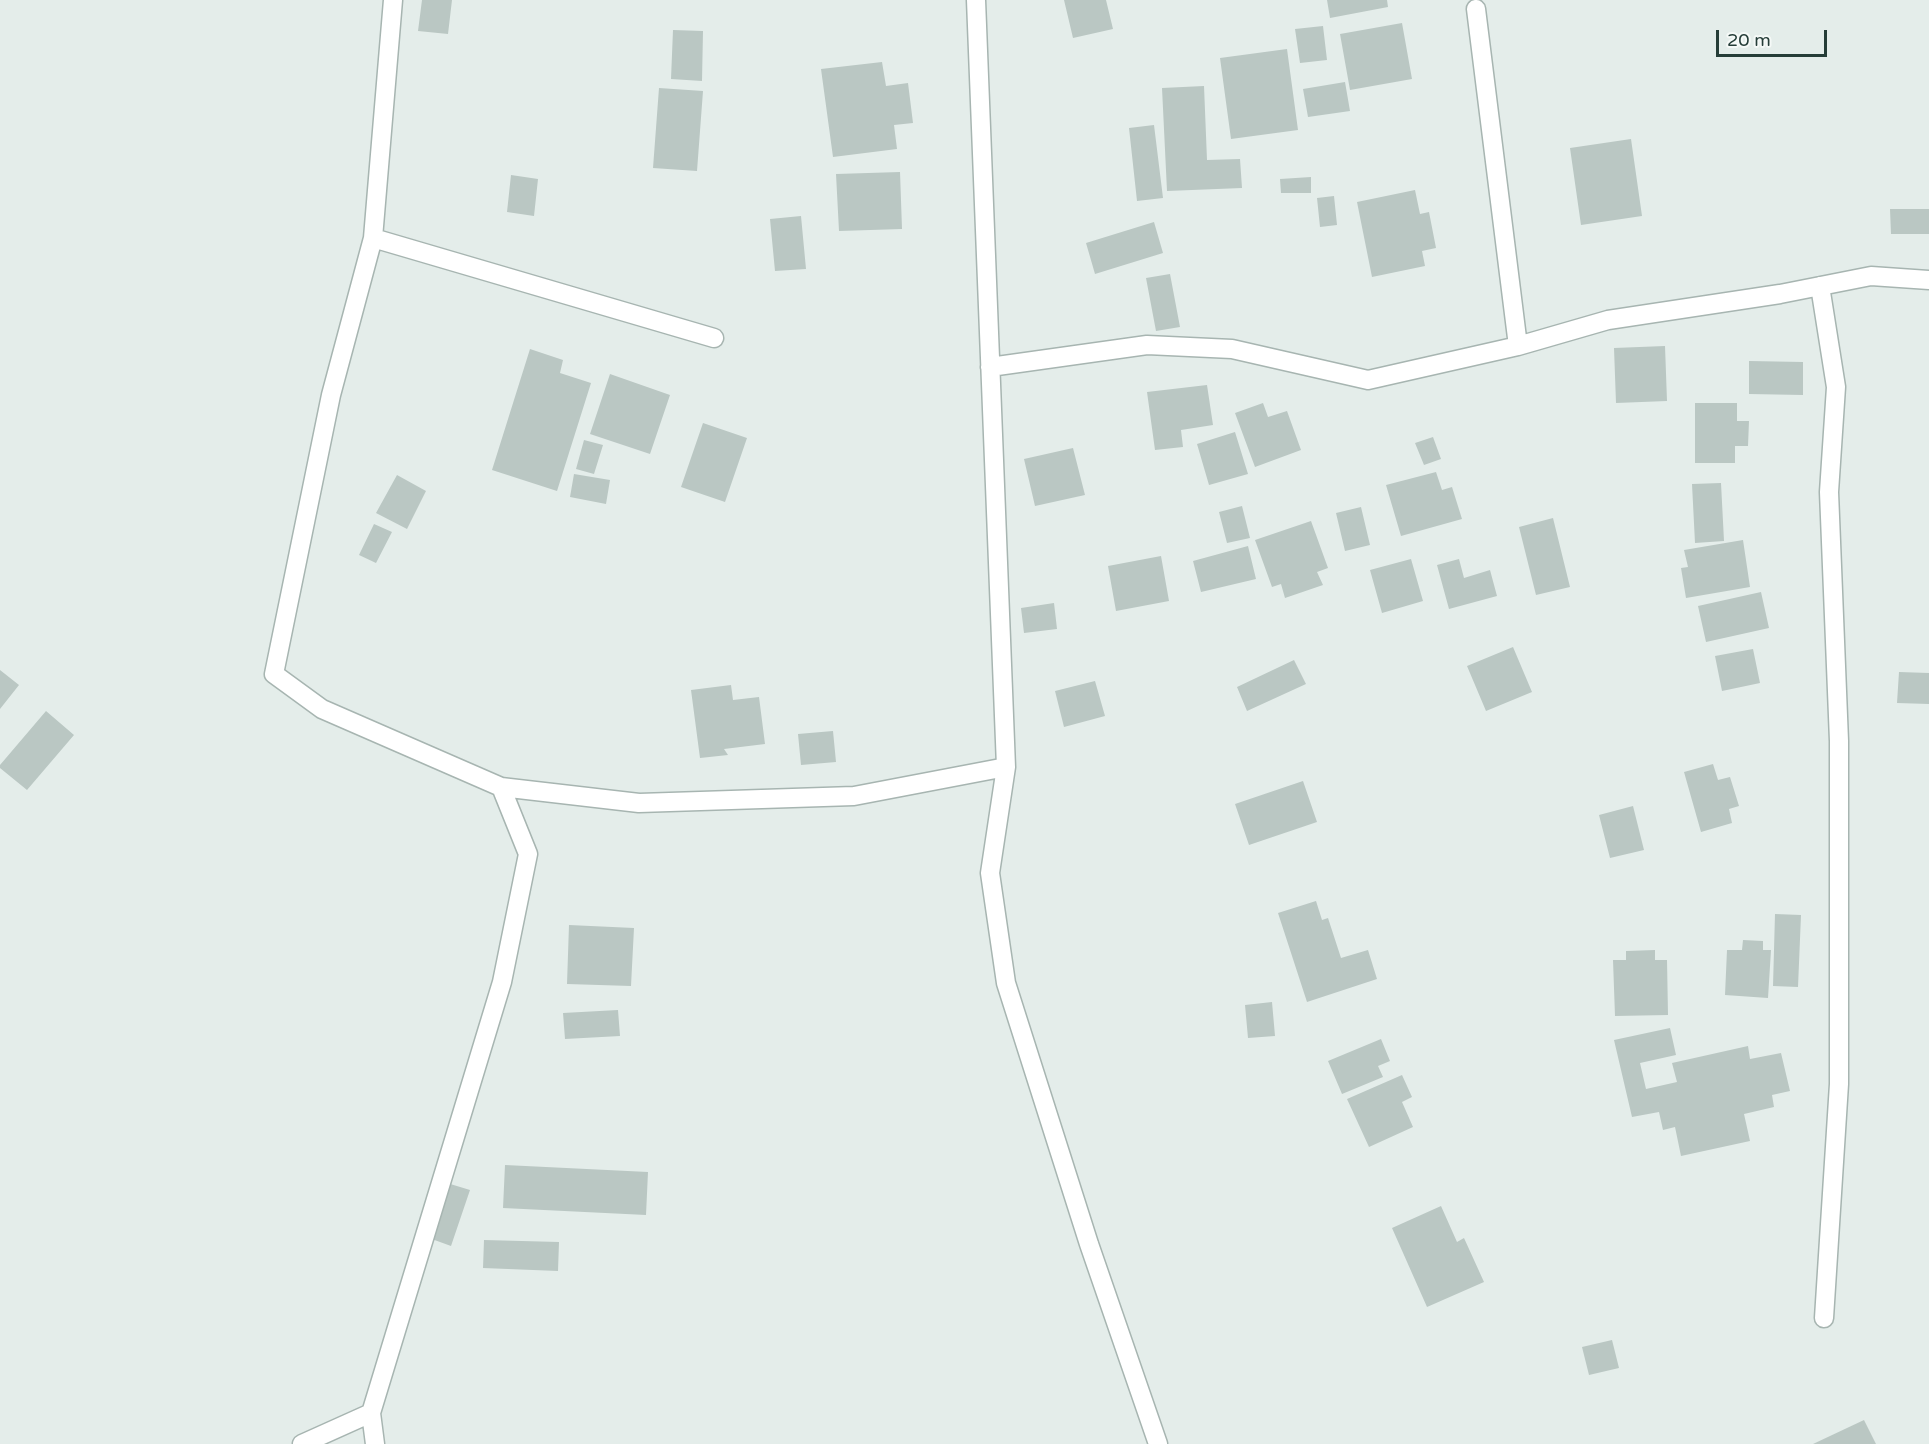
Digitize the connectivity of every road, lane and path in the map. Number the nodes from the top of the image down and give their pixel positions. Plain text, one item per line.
1 (393, 0) edge
2 (976, 0) edge
3 (1476, 9) dead end
4 (373, 238) junction
5 (1929, 280) edge
6 (1820, 286) junction
7 (714, 338) dead end
8 (1518, 346) junction
9 (990, 368) junction
10 (1006, 767) junction
11 (501, 787) junction
12 (1824, 1318) dead end
13 (371, 1413) junction
14 (302, 1444) edge
15 (375, 1444) edge
16 (1158, 1444) edge

1 - 4 street
2 - 9 street
3 - 8 street
4 - 7 street
4 - 11 street
5 - 6 street
6 - 8 street
6 - 12 street
8 - 9 street
9 - 10 street
10 - 11 street
10 - 16 street
11 - 13 street
13 - 14 street
13 - 15 street

